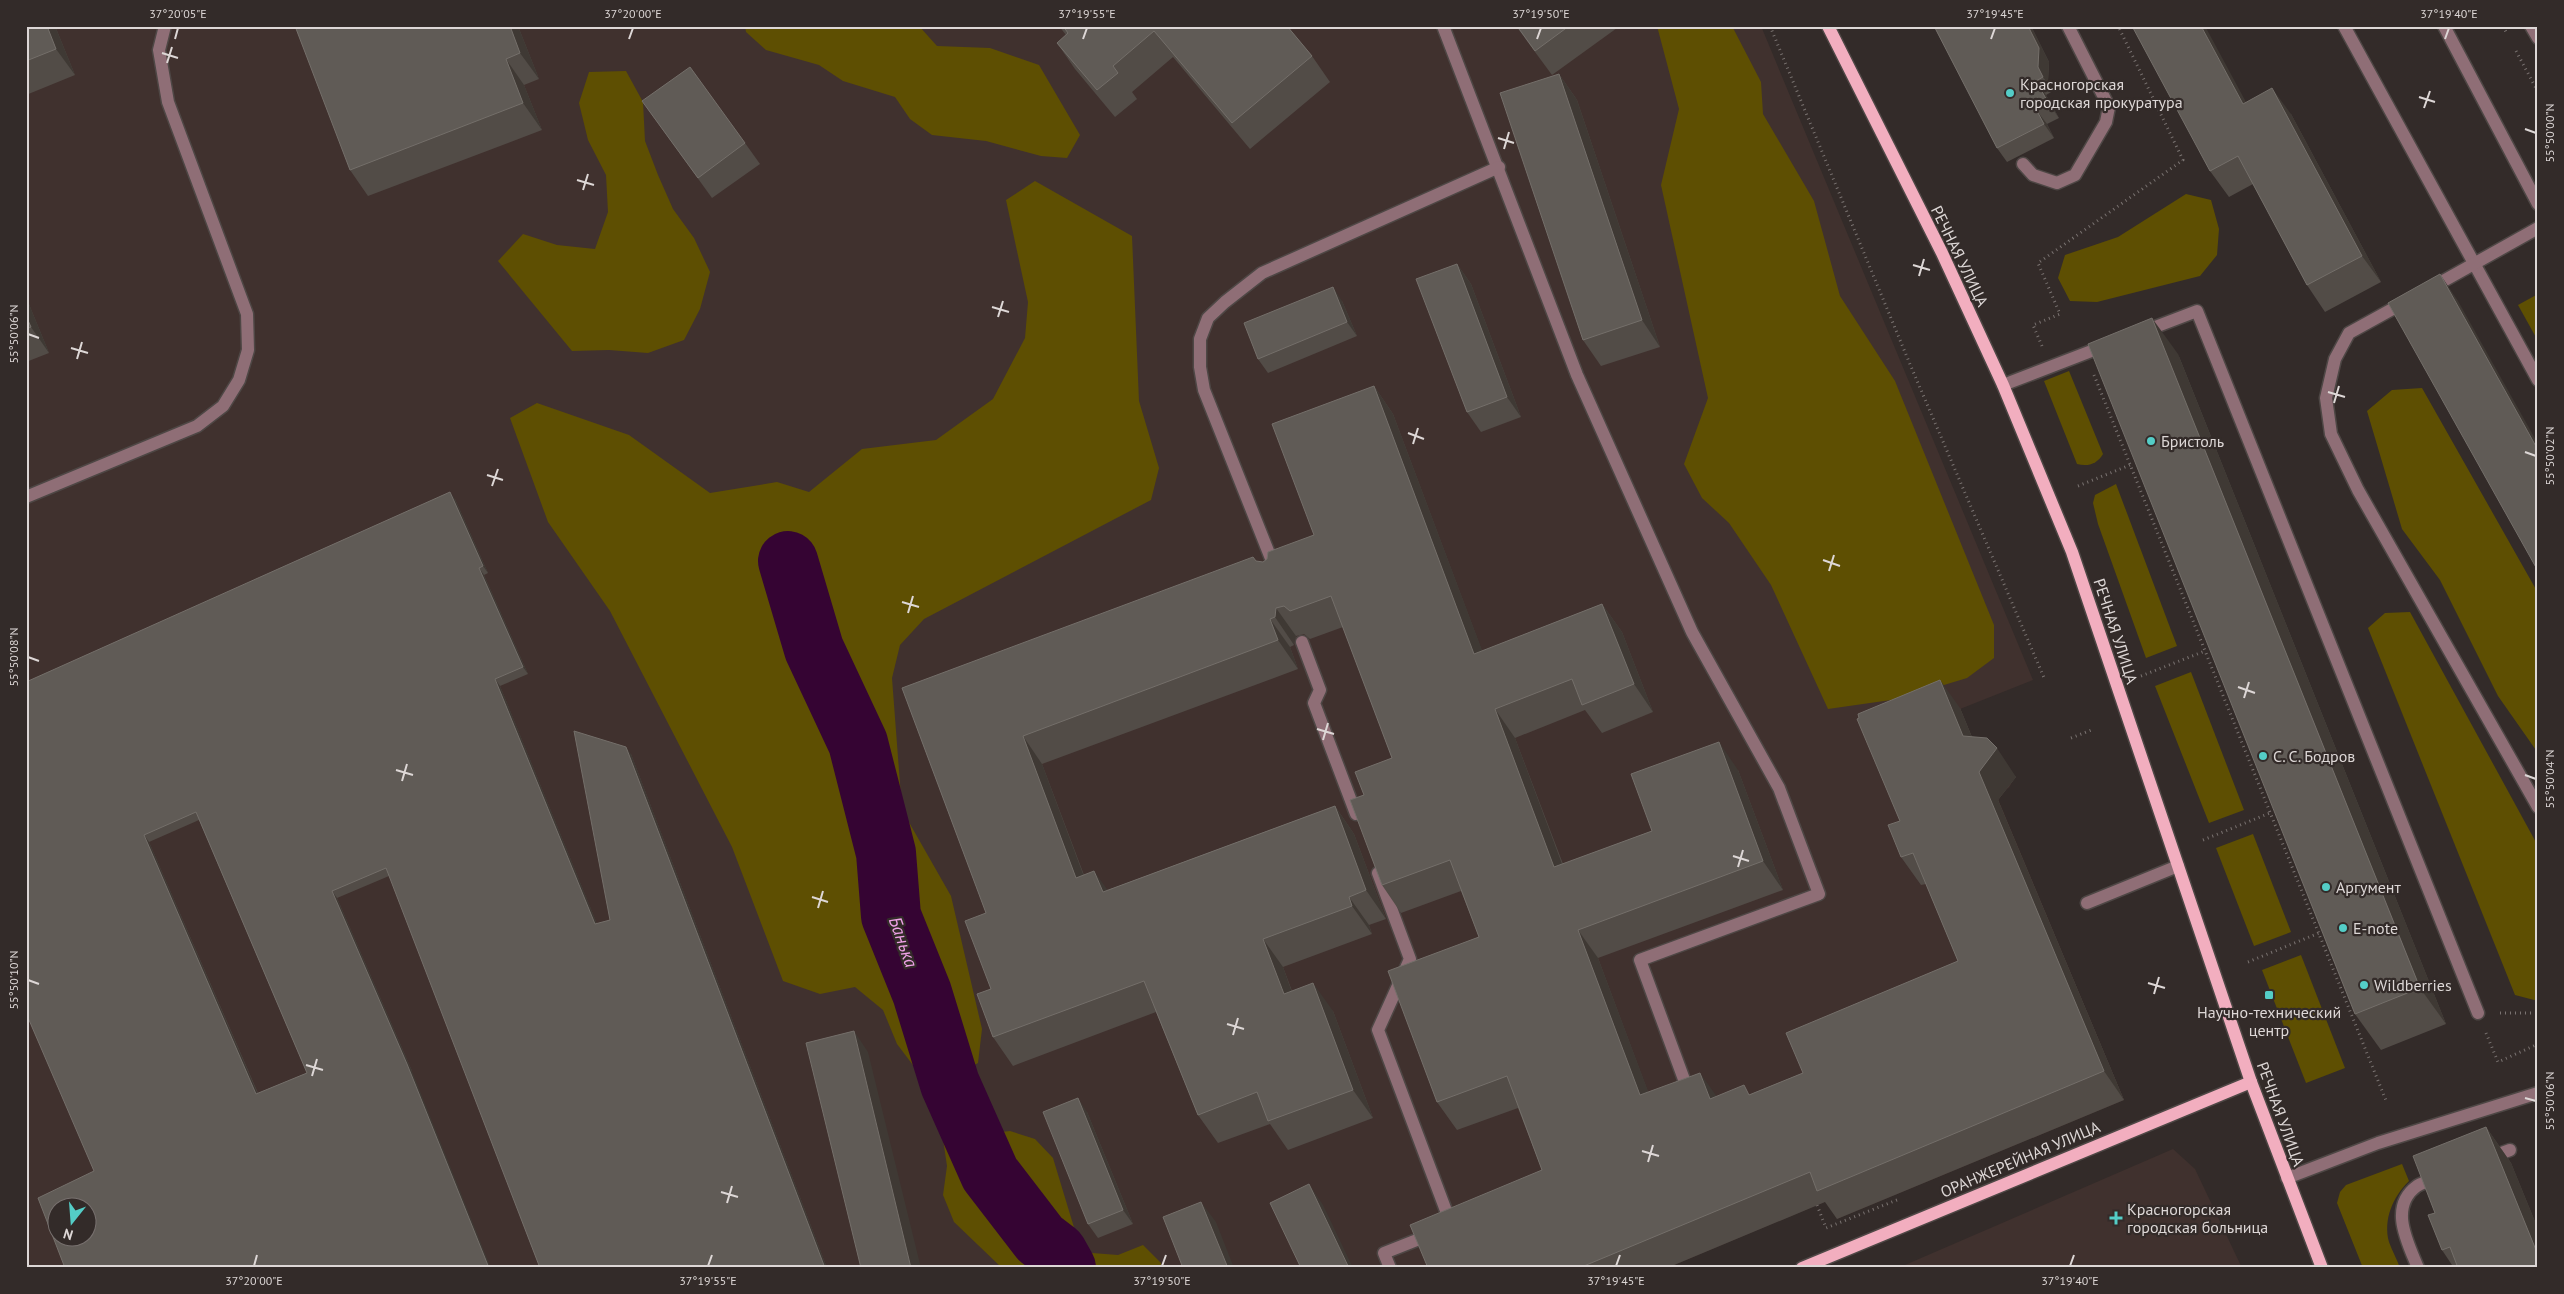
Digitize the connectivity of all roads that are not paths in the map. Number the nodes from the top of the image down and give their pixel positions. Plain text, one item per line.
1 (166, 26) edge
2 (1443, 26) edge
3 (1828, 26) edge
4 (2068, 26) edge
5 (2344, 26) edge
6 (2444, 26) edge
7 (2531, 26) edge
8 (2538, 38) edge
9 (2023, 164) dead end
10 (1499, 167) junction
11 (2538, 204) edge
12 (2538, 228) edge
13 (2473, 264) junction
14 (2538, 380) edge
15 (2003, 385) junction
16 (26, 497) edge
17 (1280, 583) edge
18 (1302, 642) dead end
19 (2538, 807) edge
20 (1361, 828) edge
21 (1375, 865) edge
22 (2178, 866) junction
23 (2087, 903) dead end
24 (2478, 1013) road end
25 (2251, 1082) junction
26 (2538, 1092) edge
27 (1692, 1100) edge
28 (2510, 1150) dead end
29 (2473, 1164) edge
30 (2454, 1172) edge
31 (2287, 1178) junction
32 (1390, 1268) edge
33 (1802, 1268) edge
34 (2322, 1268) edge
35 (2418, 1268) edge

1 - 16 street
2 - 10 street
3 - 15 main road, РЕЧНАЯ УЛИЦА
4 - 9 street
5 - 13 street
6 - 11 street
7 - 8 street
10 - 17 street
10 - 27 street
12 - 13 street
13 - 14 street
13 - 19 street
15 - 22 main road, РЕЧНАЯ УЛИЦА
15 - 24 street
18 - 20 street
21 - 32 street
22 - 23 street
22 - 25 main road, РЕЧНАЯ УЛИЦА
25 - 31 main road, РЕЧНАЯ УЛИЦА
25 - 33 main road, ОРАНЖЕРЕЙНАЯ УЛИЦА
26 - 31 street
28 - 29 street
30 - 35 street
31 - 34 main road, РЕЧНАЯ УЛИЦА

